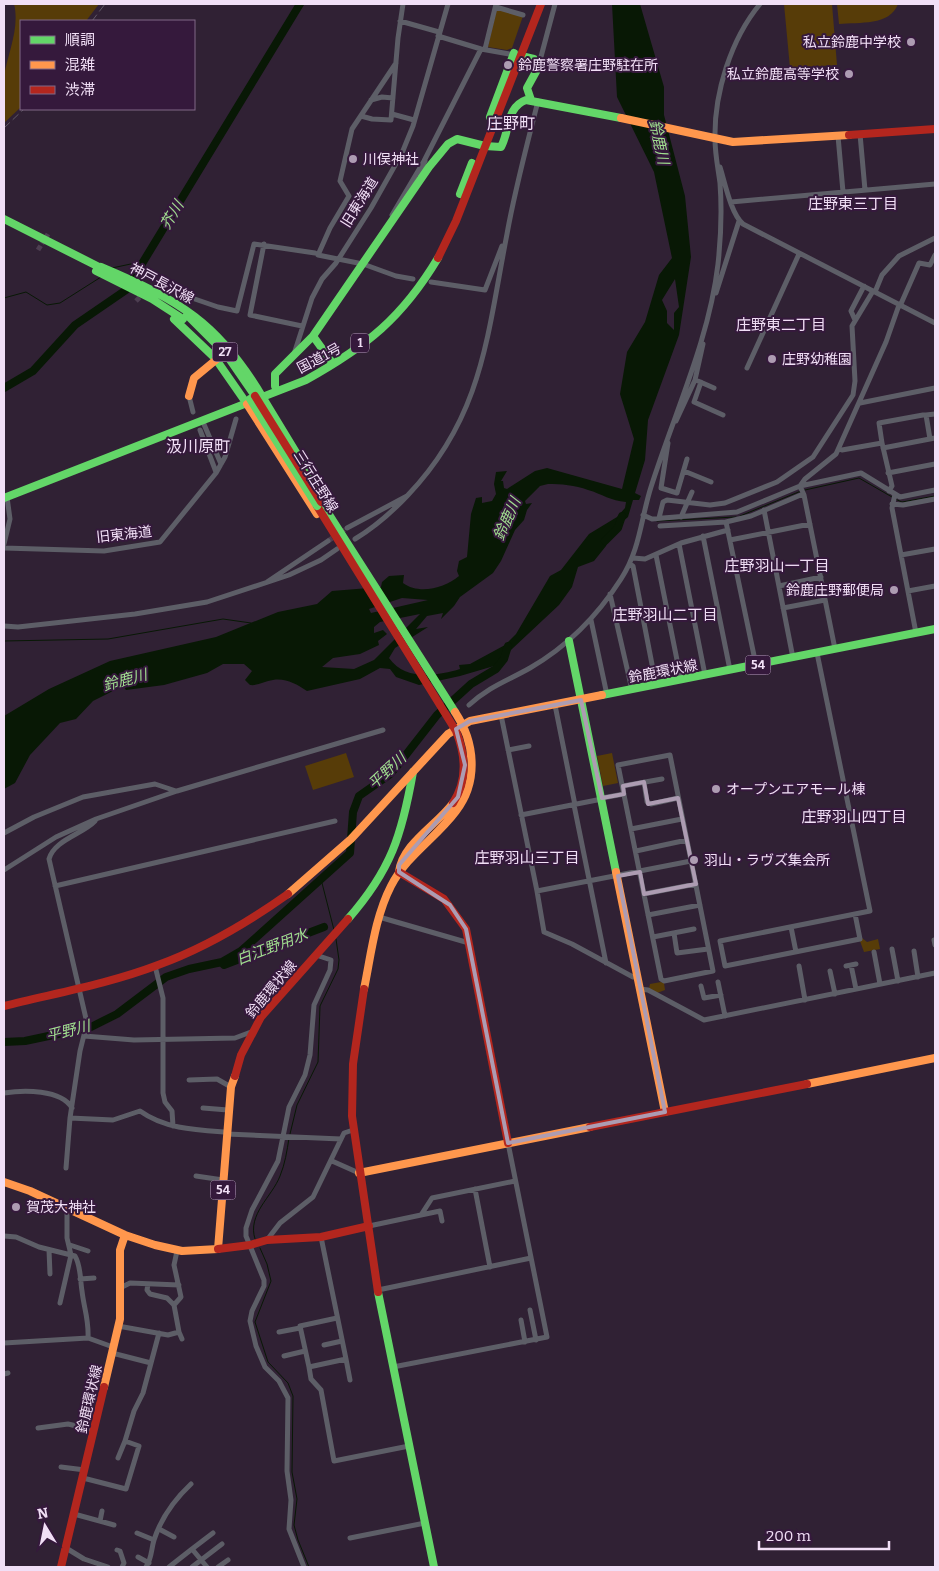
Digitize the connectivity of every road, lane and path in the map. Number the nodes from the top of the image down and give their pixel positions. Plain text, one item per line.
1 (403, 4) edge
2 (448, 4) edge
3 (534, 4) edge
4 (541, 4) edge
5 (555, 4) edge
6 (756, 4) edge
7 (760, 4) edge
8 (496, 5) edge
9 (754, 12) junction
10 (523, 15) dead end
11 (400, 21) junction
12 (439, 34) junction
13 (483, 49) junction
14 (517, 55) junction
15 (396, 63) junction
16 (538, 68) junction
17 (393, 98) junction
18 (370, 100) junction
19 (534, 100) junction
20 (392, 114) junction
21 (361, 116) junction
22 (414, 120) junction
23 (935, 129) edge
24 (860, 134) junction
25 (838, 136) junction
26 (715, 137) junction
27 (482, 145) junction
28 (715, 150) junction
29 (425, 158) junction
30 (421, 174) junction
31 (409, 184) junction
32 (935, 184) edge
33 (864, 190) junction
34 (843, 192) junction
35 (731, 202) junction
36 (4, 219) edge
37 (739, 221) junction
38 (391, 223) junction
39 (4, 225) edge
40 (935, 238) edge
41 (505, 242) junction
42 (264, 244) junction
43 (315, 252) dead end
44 (799, 254) junction
45 (935, 255) edge
46 (337, 260) junction
47 (363, 264) junction
48 (95, 267) junction
49 (413, 279) dead end
50 (431, 282) dead end
51 (864, 286) junction
52 (873, 291) junction
53 (189, 297) dead end
54 (713, 297) junction
55 (900, 306) junction
56 (185, 317) junction
57 (854, 319) junction
58 (935, 323) edge
59 (302, 326) junction
60 (313, 336) junction
61 (702, 339) junction
62 (294, 356) junction
63 (217, 359) junction
64 (330, 361) junction
65 (747, 368) dead end
66 (695, 380) junction
67 (701, 382) junction
68 (275, 386) junction
69 (714, 388) dead end
70 (935, 388) edge
71 (189, 396) joint
72 (253, 398) junction
73 (860, 403) junction
74 (845, 407) junction
75 (856, 411) junction
76 (194, 412) dead end
77 (935, 414) edge
78 (723, 415) dead end
79 (926, 415) junction
80 (236, 419) dead end
81 (672, 424) junction
82 (202, 426) junction
83 (933, 439) edge
84 (666, 440) junction
85 (883, 446) junction
86 (842, 450) dead end
87 (687, 459) dead end
88 (221, 464) junction
89 (935, 464) edge
90 (684, 470) junction
91 (794, 472) junction
92 (216, 473) junction
93 (888, 473) junction
94 (805, 479) junction
95 (711, 482) dead end
96 (800, 487) junction
97 (935, 490) edge
98 (892, 493) junction
99 (803, 494) junction
100 (5, 495) edge
101 (407, 496) junction
102 (690, 498) junction
103 (935, 499) edge
104 (319, 504) junction
105 (892, 504) junction
106 (764, 510) junction
107 (643, 515) junction
108 (681, 517) junction
109 (659, 518) junction
110 (726, 522) junction
111 (810, 524) junction
112 (660, 526) dead end
113 (347, 528) tunnel mouth
114 (728, 530) junction
115 (768, 532) junction
116 (703, 536) junction
117 (355, 538) dead end
118 (730, 540) junction
119 (328, 541) tunnel mouth
120 (679, 544) junction
121 (339, 545) junction
122 (4, 548) edge
123 (935, 549) edge
124 (355, 555) junction
125 (656, 555) junction
126 (901, 555) junction
127 (633, 558) junction
128 (630, 564) junction
129 (821, 577) junction
130 (265, 585) junction
131 (779, 586) junction
132 (935, 586) edge
133 (908, 591) junction
134 (610, 594) junction
135 (825, 600) junction
136 (784, 608) junction
137 (591, 620) junction
138 (4, 626) edge
139 (935, 629) edge
140 (916, 633) junction
141 (569, 641) junction
142 (836, 650) junction
143 (817, 653) junction
144 (793, 658) junction
145 (756, 665) junction
146 (730, 670) junction
147 (705, 675) junction
148 (681, 680) junction
149 (656, 685) junction
150 (632, 690) junction
151 (607, 695) junction
152 (581, 700) junction
153 (555, 705) junction
154 (469, 706) dead end
155 (501, 716) junction
156 (454, 718) junction
157 (460, 726) junction
158 (383, 730) dead end
159 (529, 746) dead end
160 (508, 750) junction
161 (414, 772) junction
162 (662, 779) dead end
163 (644, 782) junction
164 (402, 785) junction
165 (623, 786) junction
166 (177, 791) junction
167 (624, 794) junction
168 (408, 797) junction
169 (678, 798) junction
170 (602, 799) junction
171 (574, 805) junction
172 (521, 815) junction
173 (96, 819) junction
174 (682, 819) junction
175 (335, 821) dead end
176 (631, 829) junction
177 (4, 833) edge
178 (687, 840) junction
179 (636, 851) junction
180 (691, 862) junction
181 (4, 870) edge
182 (399, 872) junction
183 (640, 872) junction
184 (618, 876) junction
185 (589, 882) junction
186 (696, 884) junction
187 (55, 886) junction
188 (537, 892) junction
189 (644, 894) junction
190 (700, 905) junction
191 (855, 914) junction
192 (648, 915) junction
193 (379, 917) junction
194 (791, 927) junction
195 (694, 929) dead end
196 (674, 933) junction
197 (653, 937) junction
198 (469, 943) junction
199 (708, 949) junction
200 (892, 949) dead end
201 (914, 951) dead end
202 (796, 952) junction
203 (874, 952) dead end
204 (316, 955) junction
205 (606, 963) junction
206 (851, 965) dead end
207 (155, 966) junction
208 (799, 966) dead end
209 (830, 971) dead end
210 (935, 973) edge
211 (638, 976) junction
212 (918, 977) junction
213 (898, 981) junction
214 (718, 982) dead end
215 (880, 984) junction
216 (702, 986) dead end
217 (78, 988) junction
218 (640, 989) junction
219 (856, 990) junction
220 (835, 994) junction
221 (721, 995) junction
222 (805, 1000) junction
223 (4, 1006) edge
224 (725, 1016) junction
225 (251, 1032) junction
226 (85, 1034) junction
227 (162, 1039) junction
228 (935, 1058) edge
229 (189, 1080) dead end
230 (231, 1087) junction
231 (4, 1093) edge
232 (203, 1108) dead end
233 (72, 1109) junction
234 (228, 1110) junction
235 (665, 1112) junction
236 (70, 1118) junction
237 (173, 1126) junction
238 (353, 1130) junction
239 (226, 1133) junction
240 (285, 1136) junction
241 (341, 1139) junction
242 (508, 1142) junction
243 (332, 1161) junction
244 (66, 1168) dead end
245 (359, 1173) junction
246 (196, 1176) dead end
247 (223, 1180) junction
248 (4, 1182) edge
249 (515, 1182) junction
250 (475, 1189) junction
251 (67, 1209) junction
252 (421, 1215) junction
253 (442, 1221) dead end
254 (369, 1226) junction
255 (125, 1235) junction
256 (4, 1236) edge
257 (321, 1237) junction
258 (267, 1240) junction
259 (70, 1245) junction
260 (250, 1246) junction
261 (218, 1248) junction
262 (48, 1250) junction
263 (177, 1251) junction
264 (88, 1252) dead end
265 (72, 1255) junction
266 (531, 1258) junction
267 (490, 1267) junction
268 (50, 1274) dead end
269 (94, 1278) dead end
270 (80, 1279) junction
271 (148, 1284) junction
272 (179, 1285) junction
273 (120, 1288) junction
274 (378, 1290) junction
275 (60, 1302) dead end
276 (174, 1304) junction
277 (530, 1310) dead end
278 (338, 1318) junction
279 (521, 1320) dead end
280 (118, 1326) junction
281 (300, 1328) junction
282 (179, 1332) junction
283 (279, 1332) dead end
284 (159, 1333) junction
285 (88, 1338) junction
286 (182, 1339) dead end
287 (536, 1340) junction
288 (342, 1341) junction
289 (525, 1342) junction
290 (4, 1343) edge
291 (324, 1345) dead end
292 (113, 1350) junction
293 (305, 1351) junction
294 (284, 1356) dead end
295 (346, 1359) junction
296 (151, 1363) junction
297 (309, 1367) junction
298 (393, 1368) junction
299 (350, 1380) dead end
300 (38, 1428) dead end
301 (94, 1430) junction
302 (124, 1441) junction
303 (410, 1446) junction
304 (118, 1458) dead end
305 (61, 1467) dead end
306 (85, 1470) junction
307 (83, 1478) junction
308 (191, 1484) dead end
309 (102, 1511) dead end
310 (74, 1514) junction
311 (100, 1521) junction
312 (425, 1523) junction
313 (114, 1525) dead end
314 (159, 1528) junction
315 (213, 1533) dead end
316 (137, 1534) dead end
317 (174, 1537) dead end
318 (350, 1538) dead end
319 (154, 1540) junction
320 (222, 1544) dead end
321 (66, 1548) junction
322 (192, 1549) junction
323 (118, 1550) dead end
324 (138, 1557) dead end
325 (201, 1560) junction
326 (228, 1560) dead end
327 (148, 1565) edge
328 (62, 1567) edge
329 (108, 1567) edge
330 (122, 1567) edge
331 (170, 1567) edge
332 (192, 1567) edge
333 (207, 1567) edge
334 (218, 1567) edge
335 (304, 1567) edge
336 (434, 1567) edge

1 - 11 street
2 - 12 street, 旧東海道
3 - 14 main road, 国道1号 / 1
4 - 14 main road, 国道1号 / 1
5 - 16 street
6 - 9 street
7 - 9 street
8 - 10 street
8 - 13 street
9 - 26 street
11 - 12 street
11 - 15 street
12 - 13 street
12 - 22 street, 旧東海道
13 - 14 street
13 - 29 street
14 - 16 main road
14 - 27 main road, 国道1号 / 1
15 - 17 street
15 - 18 street
16 - 19 main road
17 - 18 street
17 - 20 street
18 - 21 street
19 - 26 main road
19 - 27 main road
19 - 41 street
20 - 21 street
20 - 22 street
21 - 46 street
22 - 46 street, 旧東海道
23 - 24 main road
24 - 25 main road
24 - 33 street
25 - 26 main road
25 - 34 street
26 - 28 street
27 - 30 main road
27 - 64 main road, 国道1号 / 1
27 - 72 main road, 国道1号 / 1
28 - 35 street
28 - 54 street
29 - 30 street
29 - 31 street
30 - 31 street
30 - 38 main road
31 - 38 street
32 - 33 street
33 - 34 street
34 - 35 street
35 - 37 street
36 - 48 main road, 神戸長沢線
37 - 44 street
37 - 54 street
38 - 47 main road
39 - 48 main road, 神戸長沢線
40 - 52 street
41 - 50 street
41 - 101 street
42 - 43 street
42 - 53 street
42 - 59 street
44 - 51 street
44 - 65 street
45 - 55 street
46 - 47 street
46 - 59 street, 旧東海道
47 - 49 street
47 - 60 main road
48 - 56 main road, 神戸長沢線
51 - 52 street
51 - 57 street
52 - 55 street
52 - 57 street
54 - 61 street
55 - 58 street
55 - 73 street
56 - 63 main road, 神戸長沢線 / 27
56 - 72 main road, 神戸長沢線 / 27, bridge
56 - 72 main road, 神戸長沢線 / 27
57 - 74 street
59 - 62 street, 旧東海道
60 - 62 main road
60 - 64 main road
61 - 66 street
61 - 81 street
62 - 68 main road
63 - 71 main road
63 - 72 main road, 神戸長沢線 / 27
64 - 68 main road, 国道1号 / 1
66 - 67 street
66 - 81 street
67 - 69 street
67 - 78 street
68 - 72 main road, 国道1号 / 1
70 - 73 street
71 - 76 street
72 - 82 main road, 国道1号 / 1
72 - 100 main road, 国道1号 / 1
72 - 104 main road, 三行庄野線, bridge
72 - 121 main road, 三行庄野線
72 - 124 main road, 三行庄野線
73 - 75 street
74 - 75 street
74 - 91 street
75 - 94 street
77 - 79 street
79 - 83 street
79 - 85 street
80 - 88 street, 旧東海道
81 - 84 street
82 - 88 street
82 - 92 street
82 - 100 main road, 国道1号 / 1
83 - 85 street
84 - 90 street
84 - 107 street
85 - 86 street
85 - 93 street
87 - 90 street
88 - 92 street, 旧東海道
89 - 93 street
90 - 95 street
91 - 94 street
91 - 102 street
92 - 122 street, 旧東海道
93 - 98 street
94 - 96 street
96 - 98 street
96 - 99 street
96 - 108 street
97 - 98 street
98 - 105 street
99 - 106 street
99 - 111 street
100 - 122 street
101 - 113 street
101 - 117 street
102 - 108 street
102 - 109 street
103 - 105 street
104 - 121 main road, 三行庄野線
104 - 124 main road, 三行庄野線
105 - 126 street
106 - 110 street
106 - 115 street
107 - 109 street
107 - 127 street
108 - 109 street
110 - 112 street
110 - 114 street
111 - 115 street
111 - 129 street
114 - 116 street
114 - 118 street
115 - 118 street
115 - 131 street
116 - 120 street
116 - 146 street
118 - 145 street
119 - 130 street
120 - 125 street
120 - 147 street
121 - 130 street
121 - 156 main road, 三行庄野線
123 - 126 street
124 - 156 main road, 三行庄野線
125 - 127 street
125 - 148 street
126 - 133 street
127 - 128 street
128 - 134 street
128 - 149 street
129 - 131 street
129 - 135 street
130 - 138 street
131 - 136 street
132 - 133 street
133 - 140 street
134 - 137 street
134 - 150 street
135 - 136 street
135 - 142 street
136 - 144 street
137 - 141 street
137 - 151 street
139 - 140 main road, 鈴鹿環状線 / 54
140 - 142 main road, 鈴鹿環状線 / 54
141 - 152 main road
141 - 154 street
142 - 143 main road, 鈴鹿環状線 / 54
143 - 144 main road, 鈴鹿環状線 / 54
143 - 191 street
144 - 145 main road, 鈴鹿環状線 / 54
145 - 146 main road, 鈴鹿環状線 / 54
146 - 147 main road, 鈴鹿環状線 / 54
147 - 148 main road, 鈴鹿環状線 / 54
148 - 149 main road, 鈴鹿環状線 / 54
149 - 150 main road, 鈴鹿環状線 / 54
150 - 151 main road, 鈴鹿環状線 / 54
151 - 152 main road, 鈴鹿環状線 / 54
152 - 153 main road, 鈴鹿環状線 / 54
152 - 170 main road
153 - 155 main road, 鈴鹿環状線 / 54
153 - 171 street
155 - 157 main road, 鈴鹿環状線 / 54
155 - 160 street
156 - 157 main road, 三行庄野線
157 - 161 main road, 鈴鹿環状線 / 54
157 - 182 main road, 三行庄野線
158 - 166 street
159 - 160 street
160 - 172 street
161 - 164 main road, 鈴鹿環状線 / 54
161 - 168 main road, 鈴鹿環状線 / 54
162 - 163 street
163 - 165 street
163 - 169 street
164 - 168 main road
164 - 207 main road, 鈴鹿環状線 / 54
165 - 167 street
165 - 169 street
166 - 173 street
166 - 177 street
167 - 170 street
167 - 176 street
168 - 204 main road, 鈴鹿環状線 / 54
169 - 174 street
170 - 171 street
170 - 184 main road
171 - 172 street
171 - 185 street
172 - 188 street
173 - 181 street
173 - 187 street
174 - 176 street
174 - 178 street
175 - 187 street
176 - 179 street
178 - 179 street
178 - 180 street
179 - 183 street
180 - 183 street
180 - 186 street
182 - 193 main road, 三行庄野線
182 - 198 main road
183 - 184 street
183 - 189 street
184 - 185 street
184 - 211 main road
185 - 188 street
185 - 205 street
186 - 189 street
186 - 190 street
187 - 217 street
188 - 205 street
189 - 192 street
190 - 192 street
190 - 199 street
191 - 194 street
191 - 202 street
192 - 197 street
193 - 198 street
193 - 238 main road, 三行庄野線
194 - 202 street
194 - 202 street
195 - 196 street
196 - 197 street
196 - 199 street
197 - 199 street
198 - 242 main road
200 - 213 street
201 - 212 street
203 - 215 street
204 - 225 main road, 鈴鹿環状線 / 54
204 - 240 street
205 - 211 street
206 - 219 street
207 - 217 main road, 鈴鹿環状線 / 54
207 - 227 street
208 - 222 street
209 - 220 street
210 - 212 street
211 - 218 main road
212 - 213 street
213 - 215 street
214 - 221 street
215 - 219 street
216 - 221 street
217 - 223 main road, 鈴鹿環状線 / 54
217 - 226 street
218 - 224 street
218 - 235 main road
219 - 220 street
220 - 222 street
221 - 224 street
222 - 224 street
225 - 227 street
225 - 230 main road, 鈴鹿環状線 / 54
226 - 227 street
226 - 233 street
227 - 237 street
228 - 235 main road
229 - 230 street
230 - 234 main road, 鈴鹿環状線 / 54
231 - 233 street
232 - 234 street
233 - 236 street
234 - 239 main road, 鈴鹿環状線 / 54
235 - 242 main road
236 - 237 street
236 - 244 street
237 - 239 street
238 - 241 street
238 - 245 main road, 三行庄野線
239 - 240 street
239 - 247 main road, 鈴鹿環状線 / 54
240 - 241 street
240 - 260 street
241 - 243 street
242 - 245 main road
242 - 249 street
243 - 245 street
243 - 258 street
245 - 254 main road, 三行庄野線
246 - 247 street
247 - 261 main road, 鈴鹿環状線 / 54
248 - 251 main road
249 - 250 street
249 - 266 street
250 - 252 street
250 - 267 street
251 - 255 main road
251 - 259 street
252 - 253 street
252 - 254 street
254 - 257 main road
254 - 274 main road, 三行庄野線
255 - 263 main road
255 - 273 main road, 鈴鹿環状線
256 - 262 street
257 - 258 main road
257 - 278 street
258 - 260 main road
259 - 264 street
259 - 265 street
260 - 261 main road
260 - 335 street
261 - 263 main road
262 - 265 street
262 - 268 street
263 - 272 street
265 - 270 street
265 - 275 street
266 - 267 street
266 - 287 street
267 - 274 street
269 - 270 street
270 - 285 street
271 - 272 street
271 - 273 street
271 - 276 street
272 - 276 street
273 - 280 main road, 鈴鹿環状線
274 - 298 main road, 三行庄野線
276 - 282 street
277 - 287 street
278 - 281 street
278 - 288 street
279 - 289 street
280 - 284 street
280 - 292 main road, 鈴鹿環状線
281 - 283 street
281 - 293 street
282 - 284 street
282 - 286 street
284 - 296 street
285 - 290 street
285 - 292 street
287 - 289 street
288 - 291 street
288 - 295 street
289 - 298 street
292 - 296 street
292 - 301 main road, 鈴鹿環状線
293 - 294 street
293 - 297 street
295 - 297 street
295 - 299 street
296 - 302 street
297 - 303 street
298 - 303 main road, 三行庄野線
300 - 301 street
301 - 306 main road, 鈴鹿環状線
302 - 304 street
302 - 307 street
303 - 312 main road, 三行庄野線
305 - 306 street
306 - 307 main road, 鈴鹿環状線
307 - 310 main road, 鈴鹿環状線
308 - 314 street
309 - 311 street
310 - 311 street
310 - 321 main road, 鈴鹿環状線
311 - 313 street
312 - 318 street
312 - 336 main road, 三行庄野線
314 - 317 street
314 - 319 street
315 - 322 street
316 - 319 street
319 - 327 street
320 - 325 street
321 - 328 main road, 鈴鹿環状線
321 - 329 street
322 - 325 street
322 - 331 street
323 - 330 street
324 - 327 street
325 - 332 street
325 - 333 street
326 - 334 street

